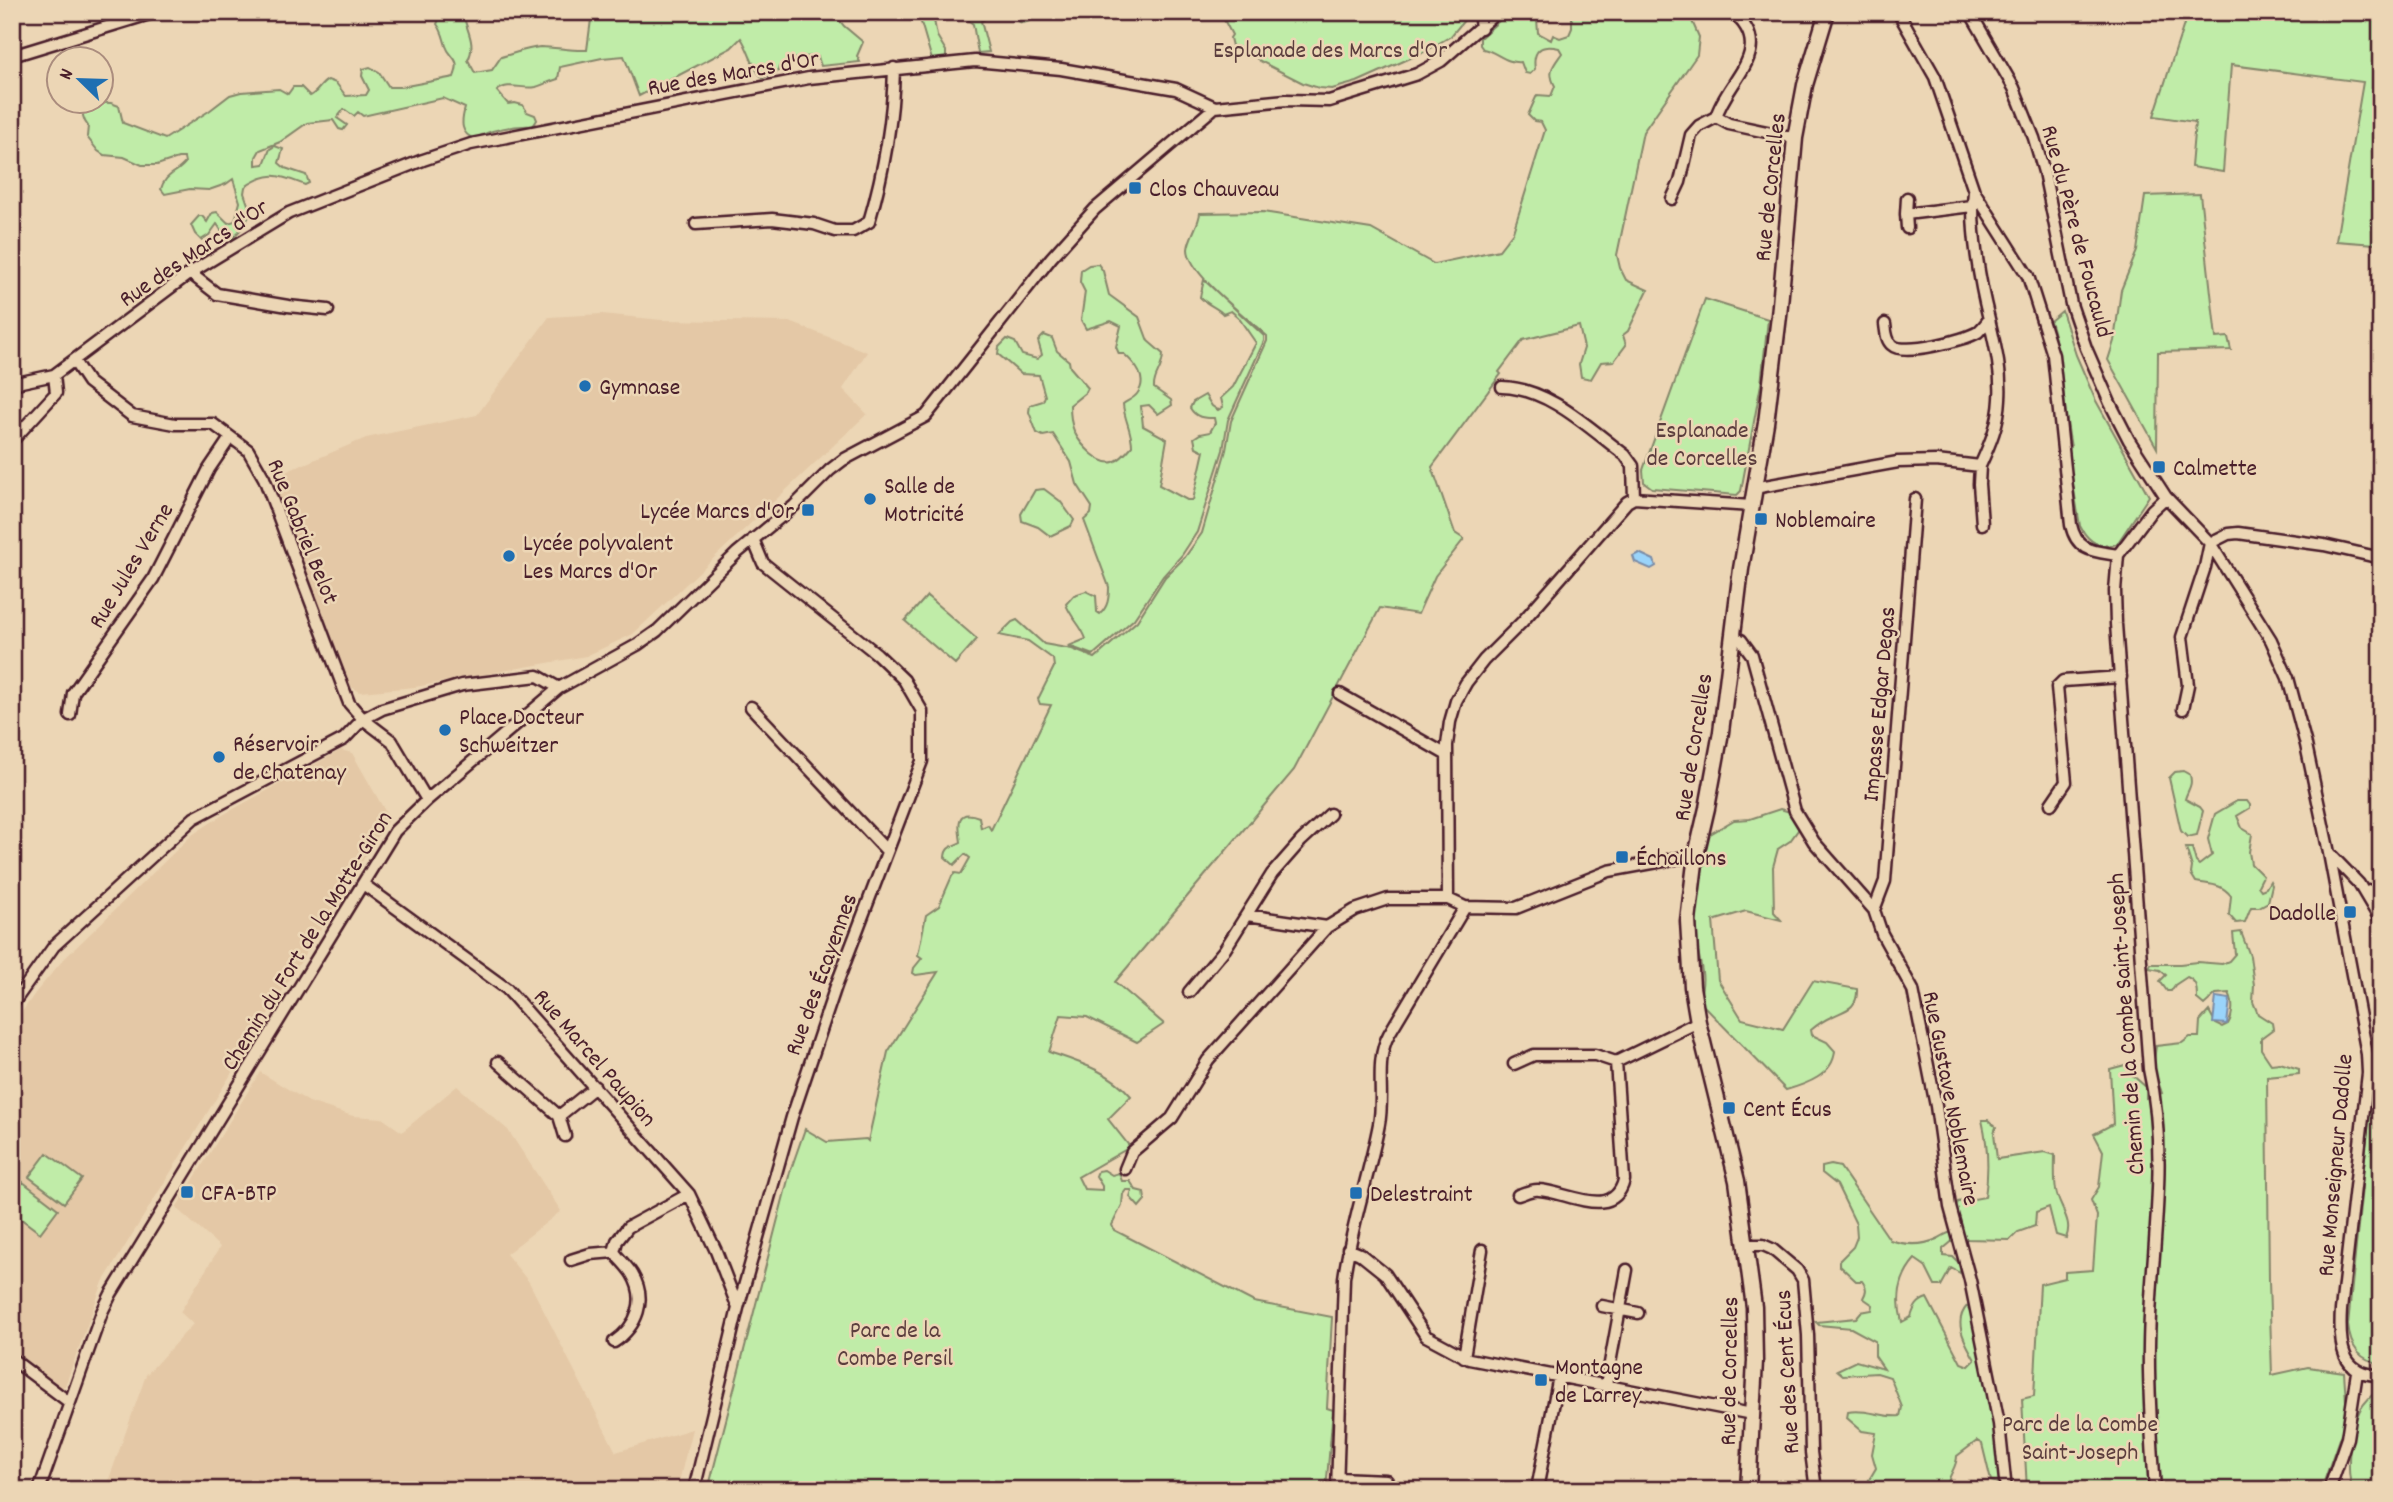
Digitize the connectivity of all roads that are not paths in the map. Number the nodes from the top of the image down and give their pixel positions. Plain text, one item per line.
1 (156, 12) edge
2 (1479, 12) edge
3 (1497, 12) edge
4 (1732, 12) edge
5 (1827, 12) edge
6 (1898, 12) edge
7 (1970, 12) edge
8 (1481, 28) junction
9 (12, 56) edge
10 (894, 68) junction
11 (1215, 107) junction
12 (1716, 117) junction
13 (1795, 138) junction
14 (1974, 191) junction
15 (1907, 198) dead end
16 (1672, 199) dead end
17 (1972, 206) junction
18 (1906, 214) junction
19 (696, 224) dead end
20 (1907, 228) dead end
21 (190, 273) junction
22 (328, 310) dead end
23 (1989, 319) junction
24 (1885, 324) dead end
25 (74, 361) junction
26 (54, 375) junction
27 (12, 384) edge
28 (1502, 387) dead end
29 (230, 438) junction
30 (12, 441) edge
31 (1980, 466) junction
32 (1754, 488) junction
33 (2166, 497) junction
34 (1634, 498) junction
35 (1915, 499) dead end
36 (1751, 506) junction
37 (1982, 524) dead end
38 (753, 539) junction
39 (2210, 543) junction
40 (2118, 555) junction
41 (2381, 558) edge
42 (1731, 637) junction
43 (2121, 677) junction
44 (559, 688) junction
45 (1339, 694) dead end
46 (751, 707) dead end
47 (2183, 709) dead end
48 (70, 715) dead end
49 (363, 719) junction
50 (1447, 755) junction
51 (427, 800) junction
52 (2051, 804) dead end
53 (1330, 814) dead end
54 (887, 851) junction
55 (2329, 853) junction
56 (1696, 855) junction
57 (363, 884) junction
58 (2381, 886) edge
59 (2365, 893) junction
60 (1448, 899) junction
61 (1465, 907) junction
62 (1874, 910) junction
63 (1247, 915) junction
64 (2381, 921) edge
65 (1327, 927) junction
66 (1188, 992) dead end
67 (12, 1005) edge
68 (1698, 1022) junction
69 (498, 1062) dead end
70 (1616, 1062) junction
71 (1514, 1064) dead end
72 (595, 1087) junction
73 (559, 1116) junction
74 (565, 1136) dead end
75 (1125, 1170) dead end
76 (689, 1194) junction
77 (1518, 1195) dead end
78 (1746, 1245) junction
79 (1348, 1249) junction
80 (1482, 1250) dead end
81 (614, 1252) junction
82 (571, 1260) dead end
83 (1627, 1270) dead end
84 (1602, 1306) dead end
85 (738, 1308) junction
86 (1620, 1310) junction
87 (1638, 1313) dead end
88 (614, 1342) dead end
89 (1464, 1357) junction
90 (12, 1359) edge
91 (2357, 1372) junction
92 (2381, 1374) edge
93 (1559, 1376) junction
94 (1606, 1385) junction
95 (69, 1402) junction
96 (1752, 1414) junction
97 (1338, 1478) junction
98 (39, 1490) edge
99 (694, 1490) edge
100 (1337, 1490) edge
101 (1394, 1490) edge
102 (1545, 1490) edge
103 (1748, 1490) edge
104 (1816, 1490) edge
105 (2007, 1490) edge
106 (2155, 1490) edge
107 (2329, 1490) edge

1 - 9 street
2 - 8 street
3 - 8 street
4 - 12 street
5 - 13 main road, Rue de Corcelles
6 - 14 street
7 - 33 street, Rue du Père de Foucauld
8 - 11 street
10 - 11 street, Rue des Marcs d'Or
10 - 19 street
10 - 21 street, Rue des Marcs d'Or
11 - 38 street, Chemin du Fort de la Motte-Giron
12 - 13 street
12 - 16 street
13 - 32 main road, Rue de Corcelles
14 - 17 street
14 - 40 street
15 - 18 street
17 - 18 street
17 - 23 street
18 - 20 street
21 - 22 street
21 - 25 street, Rue des Marcs d'Or
23 - 24 street
23 - 31 street
25 - 26 street, Rue des Marcs d'Or
25 - 29 street, Rue Gabriel Belot
26 - 27 street, Rue des Marcs d'Or
26 - 30 street
28 - 34 street
29 - 48 street, Rue Jules Verne
29 - 49 street, Rue Gabriel Belot
31 - 32 street
31 - 37 street
32 - 36 main road, Rue de Corcelles
33 - 39 street, Rue du Père de Foucauld
33 - 40 street
34 - 36 street
34 - 50 street
35 - 62 street, Impasse Edgar Degas
36 - 42 main road, Rue de Corcelles
38 - 44 street, Chemin du Fort de la Motte-Giron
38 - 54 street, Rue des Écayennes
39 - 41 street
39 - 47 street
39 - 55 street, Rue Monseigneur Dadolle
40 - 43 street, Chemin de la Combe Saint-Joseph
42 - 56 main road, Rue de Corcelles
42 - 62 street, Rue Gustave Noblemaire
43 - 52 street
43 - 106 street, Chemin de la Combe Saint-Joseph
44 - 49 street
44 - 51 street, Chemin du Fort de la Motte-Giron
45 - 50 street
46 - 54 street
49 - 51 street, Rue Gabriel Belot
49 - 67 street
50 - 60 street
51 - 57 street, Chemin du Fort de la Motte-Giron
53 - 63 street
54 - 85 street, Rue des Écayennes
55 - 59 street
55 - 91 street, Rue Monseigneur Dadolle
56 - 61 street
56 - 68 main road, Rue de Corcelles
57 - 72 street, Rue Marcel Paupion
57 - 95 street, Chemin du Fort de la Motte-Giron
58 - 59 street
59 - 64 street
60 - 61 street
60 - 65 street
61 - 79 street
62 - 105 street, Rue Gustave Noblemaire
63 - 65 street
63 - 66 street
65 - 75 street
68 - 70 street
68 - 78 main road, Rue de Corcelles
69 - 73 street
70 - 71 street
70 - 77 street
72 - 73 street
72 - 76 street, Rue Marcel Paupion
73 - 74 street
76 - 81 street
76 - 85 street, Rue Marcel Paupion
78 - 96 main road, Rue de Corcelles
78 - 104 street, Rue des Cent Écus
79 - 89 street
79 - 97 street
80 - 89 street
81 - 82 street
81 - 88 street
83 - 86 street
84 - 86 street
85 - 99 street, Rue des Écayennes
86 - 87 street
86 - 94 street
89 - 93 street
90 - 95 street
91 - 92 street
91 - 107 street
93 - 94 street
93 - 102 street
94 - 96 street
95 - 98 street, Chemin du Fort de la Motte-Giron
96 - 103 main road, Rue de Corcelles
97 - 100 street
97 - 101 street

